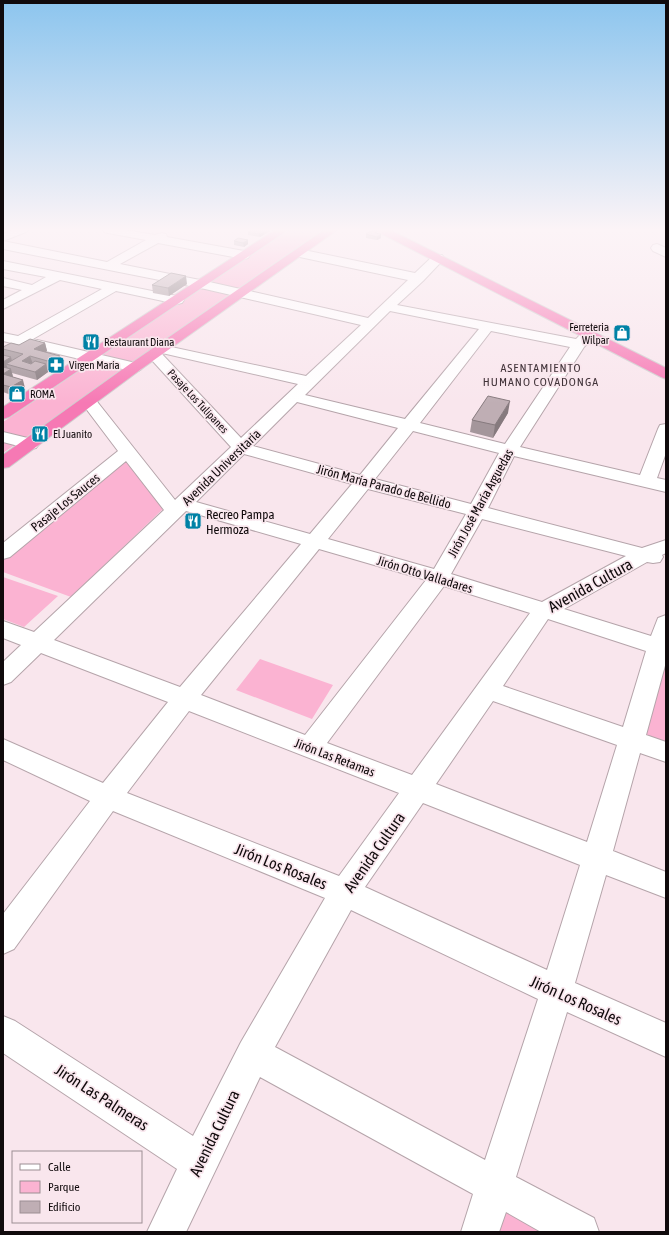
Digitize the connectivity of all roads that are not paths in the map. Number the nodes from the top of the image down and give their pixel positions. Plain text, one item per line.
1 (28, 288) edge
2 (113, 288) edge
3 (117, 288) edge
4 (195, 288) edge
5 (215, 288) edge
6 (249, 288) edge
7 (409, 288) edge
8 (491, 288) edge
9 (34, 289) joint
10 (240, 294) junction
11 (177, 300) junction
12 (3, 305) edge
13 (389, 307) junction
14 (372, 323) junction
15 (488, 326) junction
16 (584, 339) junction
17 (12, 342) edge
18 (158, 351) junction
19 (89, 357) junction
20 (135, 367) junction
21 (666, 374) edge
22 (310, 382) junction
23 (295, 397) junction
24 (89, 402) junction
25 (3, 414) edge
26 (408, 425) junction
27 (666, 429) edge
28 (3, 437) edge
29 (30, 444) junction
30 (241, 448) junction
31 (509, 450) junction
32 (127, 452) junction
33 (3, 463) edge
34 (647, 481) junction
35 (364, 482) junction
36 (666, 486) edge
37 (179, 508) junction
38 (477, 510) junction
39 (314, 540) junction
40 (3, 553) edge
41 (659, 554) edge
42 (439, 577) junction
43 (543, 611) junction
44 (3, 629) edge
45 (664, 640) edge
46 (38, 642) junction
47 (3, 676) edge
48 (488, 690) junction
49 (184, 699) junction
50 (631, 741) junction
51 (310, 747) junction
52 (3, 749) edge
53 (666, 752) edge
54 (418, 789) junction
55 (108, 797) junction
56 (596, 858) junction
57 (666, 885) edge
58 (345, 892) junction
59 (3, 939) edge
60 (557, 992) junction
61 (3, 1033) edge
62 (666, 1040) edge
63 (253, 1054) junction
64 (200, 1162) junction
65 (494, 1185) junction
66 (166, 1232) edge
67 (480, 1232) edge
68 (580, 1232) edge

1 - 9 street
2 - 17 street
3 - 11 street
4 - 11 highway
5 - 10 street
6 - 10 highway
7 - 13 street, Avenida Universitaria
8 - 16 highway
9 - 12 street
10 - 14 street
10 - 18 highway
11 - 19 highway
13 - 14 street, Avenida Universitaria
13 - 15 street
14 - 22 street, Avenida Universitaria
15 - 16 street
15 - 26 street
16 - 21 highway
16 - 31 street, Jirón José María Arguedas
17 - 19 street
18 - 20 highway
18 - 22 street
18 - 30 street, Pasaje Los Tulipanes
19 - 20 street
19 - 25 highway
20 - 24 highway
22 - 23 street, Avenida Universitaria
23 - 26 street
23 - 30 street, Avenida Universitaria
24 - 29 highway
24 - 32 street
26 - 31 street
26 - 35 street
27 - 34 street
28 - 29 street
29 - 33 highway
30 - 35 street, Jirón María Parado de Bellido
30 - 37 street, Avenida Universitaria
31 - 34 street
31 - 38 street, Jirón José María Arguedas
32 - 37 street
32 - 40 street, Pasaje Los Sauces
34 - 36 street
35 - 38 street, Jirón María Parado de Bellido
35 - 39 street
37 - 39 street, Jirón Otto Valladares
37 - 46 street, Avenida Universitaria
38 - 41 street, Jirón María Parado de Bellido
38 - 42 street, Jirón José María Arguedas
39 - 42 street, Jirón Otto Valladares
39 - 49 street
41 - 43 street, Avenida Cultura
42 - 43 street, Jirón Otto Valladares
42 - 51 street, Jirón José María Arguedas
43 - 45 street, Jirón Otto Valladares
43 - 48 street, Avenida Cultura
44 - 46 street, Jirón Las Retamas
45 - 50 street
46 - 47 street, Avenida Universitaria
46 - 49 street, Jirón Las Retamas
48 - 50 street
48 - 54 street, Avenida Cultura
49 - 51 street, Jirón Las Retamas
49 - 55 street
50 - 53 street
50 - 56 street
51 - 54 street, Jirón Las Retamas
52 - 55 street, Jirón Los Rosales
54 - 56 street, Jirón Las Retamas
54 - 58 street, Avenida Cultura
55 - 58 street, Jirón Los Rosales
55 - 59 street
56 - 57 street, Jirón Las Retamas
56 - 60 street
58 - 60 street, Jirón Los Rosales
58 - 63 street, Avenida Cultura
60 - 62 street, Jirón Los Rosales
60 - 65 street
61 - 64 street, Jirón Las Palmeras
63 - 64 street, Avenida Cultura
63 - 65 street
64 - 66 street, Avenida Cultura
65 - 67 street
65 - 68 street

